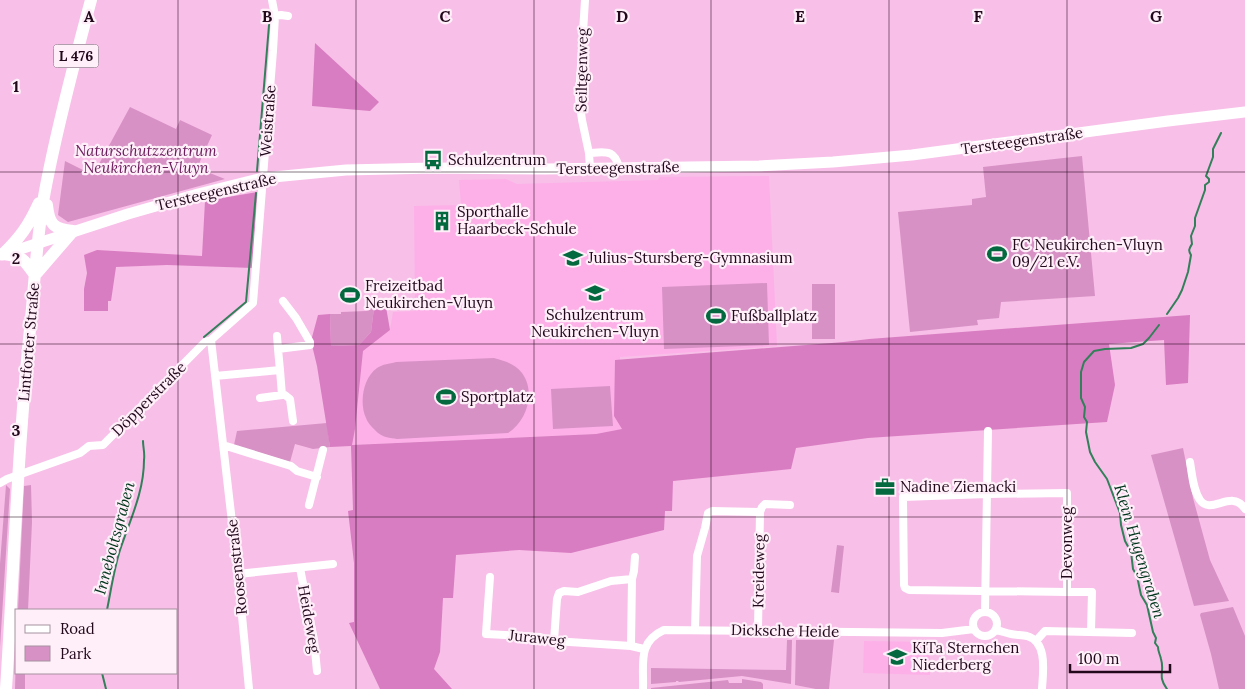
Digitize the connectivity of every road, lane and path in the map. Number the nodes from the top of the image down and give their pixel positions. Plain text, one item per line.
1 (91, 0) edge
2 (272, 0) edge
3 (585, 0) edge
4 (275, 16) junction
5 (288, 16) dead end
6 (1245, 112) edge
7 (589, 153) junction
8 (590, 168) junction
9 (619, 168) junction
10 (263, 178) junction
11 (45, 192) junction
12 (73, 231) junction
13 (38, 243) junction
14 (2, 255) edge
15 (35, 274) junction
16 (283, 301) dead end
17 (277, 336) dead end
18 (211, 340) junction
19 (278, 348) junction
20 (280, 370) junction
21 (215, 376) junction
22 (282, 395) junction
23 (260, 398) dead end
24 (292, 422) dead end
25 (988, 431) dead end
26 (223, 445) junction
27 (323, 450) dead end
28 (1190, 462) dead end
29 (317, 477) junction
30 (0, 483) edge
31 (987, 494) junction
32 (309, 505) dead end
33 (790, 505) dead end
34 (1245, 509) edge
35 (760, 512) junction
36 (635, 556) dead end
37 (334, 564) dead end
38 (300, 568) junction
39 (238, 574) junction
40 (490, 577) dead end
41 (632, 579) junction
42 (986, 591) junction
43 (1067, 592) junction
44 (985, 612) junction
45 (974, 629) junction
46 (695, 630) junction
47 (758, 630) junction
48 (996, 630) junction
49 (1091, 632) junction
50 (1132, 633) dead end
51 (554, 641) junction
52 (1036, 641) junction
53 (630, 646) junction
54 (644, 649) junction
55 (317, 671) dead end
56 (6, 689) edge
57 (249, 689) edge
58 (643, 689) edge
59 (1042, 689) edge

1 - 11 main road, Lintforter Straße / L 476
2 - 4 street, Weistraße
3 - 7 street, Seiltgenweg
4 - 5 street
4 - 10 street, Weistraße
6 - 9 street, Tersteegenstraße
7 - 8 street, Seiltgenweg
7 - 9 street
8 - 9 street, Tersteegenstraße
8 - 10 street, Tersteegenstraße
10 - 12 street, Tersteegenstraße
10 - 18 street, Weistraße
11 - 12 main road
11 - 13 main road, Lintforter Straße / L 476
11 - 14 main road
12 - 13 street, Tersteegenstraße
12 - 15 main road
13 - 14 street, Tersteegenstraße
13 - 15 main road, Lintforter Straße / L 476
14 - 15 main road
15 - 56 main road, Lintforter Straße / L 476
16 - 19 street
17 - 19 street
18 - 21 street, Roosenstraße
18 - 30 street, Döpperstraße
19 - 20 street
20 - 21 street
20 - 22 street
21 - 26 street, Roosenstraße
22 - 23 street
22 - 24 street
25 - 31 street
26 - 29 street
26 - 39 street, Roosenstraße
27 - 29 street
28 - 34 street
29 - 32 street
31 - 42 street
31 - 42 street, Devonweg
31 - 43 street, Devonweg
33 - 35 street, Kreideweg
35 - 46 street, Kreideweg
35 - 47 street, Kreideweg
36 - 41 street
37 - 38 street
38 - 39 street
38 - 55 street, Heideweg
39 - 57 street, Roosenstraße
40 - 51 street, Juraweg
41 - 51 street
41 - 53 street
42 - 43 street, Devonweg
42 - 44 street
43 - 49 street
44 - 45 street
44 - 48 street
45 - 47 street, Dicksche Heide
45 - 48 street, Dicksche Heide
46 - 47 street, Dicksche Heide
46 - 54 street, Dicksche Heide
48 - 52 street
49 - 50 street
49 - 52 street
51 - 53 street, Juraweg
52 - 59 street
53 - 54 street, Juraweg
54 - 58 street

